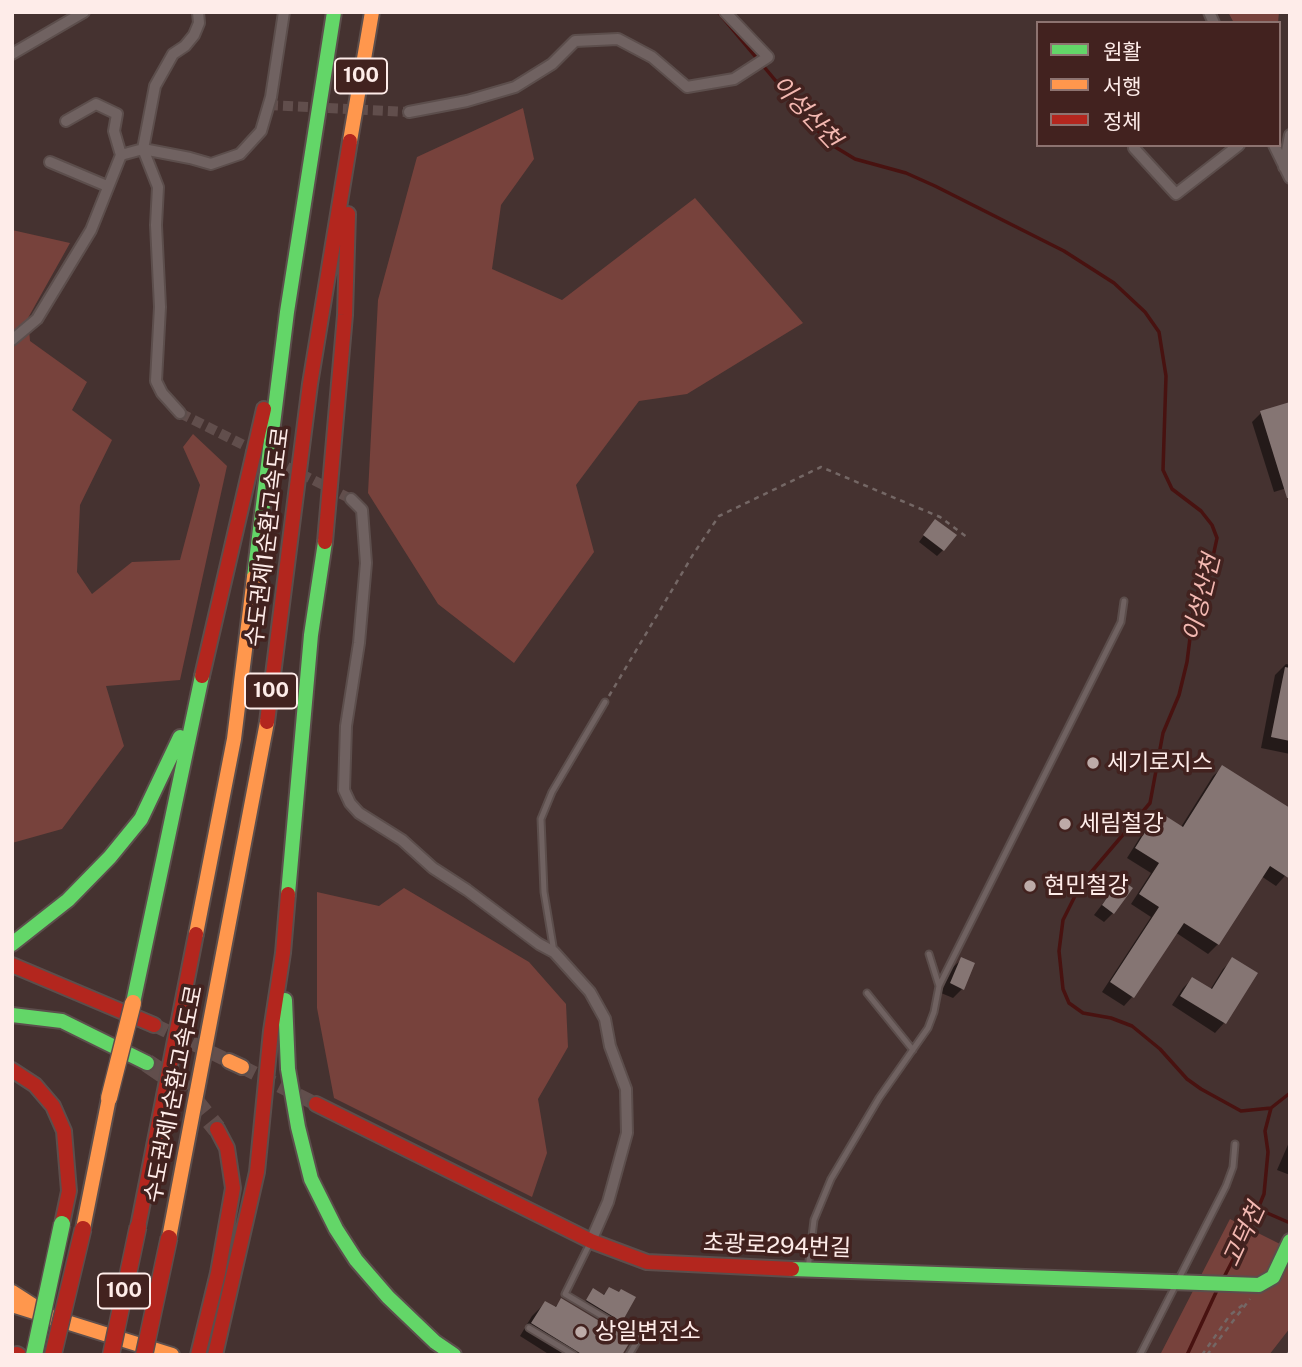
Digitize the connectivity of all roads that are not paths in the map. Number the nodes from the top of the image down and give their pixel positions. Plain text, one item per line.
1 (84, 12) edge
2 (198, 12) edge
3 (284, 12) edge
4 (334, 12) edge
5 (372, 12) edge
6 (725, 12) edge
7 (12, 54) edge
8 (409, 112) tunnel mouth
9 (66, 121) dead end
10 (1290, 135) edge
11 (350, 139) junction
12 (1236, 147) edge
13 (1275, 147) edge
14 (1134, 148) dead end
15 (142, 149) junction
16 (121, 155) junction
17 (50, 162) dead end
18 (1284, 167) junction
19 (1290, 178) edge
20 (107, 186) junction
21 (287, 312) junction
22 (12, 340) edge
23 (180, 413) tunnel mouth
24 (351, 499) tunnel mouth
25 (1124, 601) dead end
26 (605, 702) road end
27 (194, 708) junction
28 (12, 944) edge
29 (554, 952) junction
30 (283, 953) junction
31 (929, 954) dead end
32 (12, 965) edge
33 (939, 986) junction
34 (867, 993) dead end
35 (12, 1015) edge
36 (154, 1025) tunnel mouth
37 (913, 1050) junction
38 (147, 1063) tunnel mouth
39 (12, 1070) edge
40 (316, 1104) tunnel mouth
41 (217, 1129) tunnel mouth
42 (1235, 1144) dead end
43 (591, 1241) junction
44 (1290, 1241) edge
45 (808, 1270) junction
46 (226, 1275) junction
47 (1183, 1283) junction
48 (12, 1292) edge
49 (12, 1305) edge
50 (54, 1319) junction
51 (529, 1328) dead end
52 (12, 1353) edge
53 (18, 1354) edge
54 (34, 1355) edge
55 (53, 1355) edge
56 (111, 1355) edge
57 (144, 1355) edge
58 (173, 1355) edge
59 (198, 1355) edge
60 (215, 1355) edge
61 (454, 1355) edge
62 (575, 1355) edge
63 (629, 1355) edge
64 (1140, 1355) edge

1 - 7 street
2 - 15 street
3 - 15 street
4 - 21 main road, 수도권제1순환고속도로 / 100
5 - 11 main road, 수도권제1순환고속도로 / 100
6 - 8 street
9 - 16 street
10 - 18 street
11 - 30 main road
11 - 57 main road, 수도권제1순환고속도로 / 100, bridge
12 - 14 street
13 - 18 street
15 - 16 street
15 - 23 street
16 - 20 street
17 - 20 street
18 - 19 street
20 - 22 street
21 - 27 main road
21 - 56 main road, 수도권제1순환고속도로 / 100, bridge
24 - 29 street
25 - 33 lane
26 - 29 lane
27 - 28 main road
27 - 55 main road, bridge
29 - 43 street
30 - 46 main road
30 - 61 main road
31 - 33 lane
32 - 36 main road
33 - 37 lane
34 - 37 lane
35 - 38 main road
37 - 45 lane
39 - 54 main road, bridge
40 - 43 main road, 초광로294번길
41 - 46 main road
42 - 47 lane
43 - 45 main road, 초광로294번길
43 - 63 lane
44 - 47 main road, 초광로294번길
45 - 47 main road, 초광로294번길
46 - 59 main road
46 - 60 main road
47 - 64 lane
48 - 50 main road
49 - 50 main road
50 - 58 main road
51 - 62 lane
52 - 53 main road

